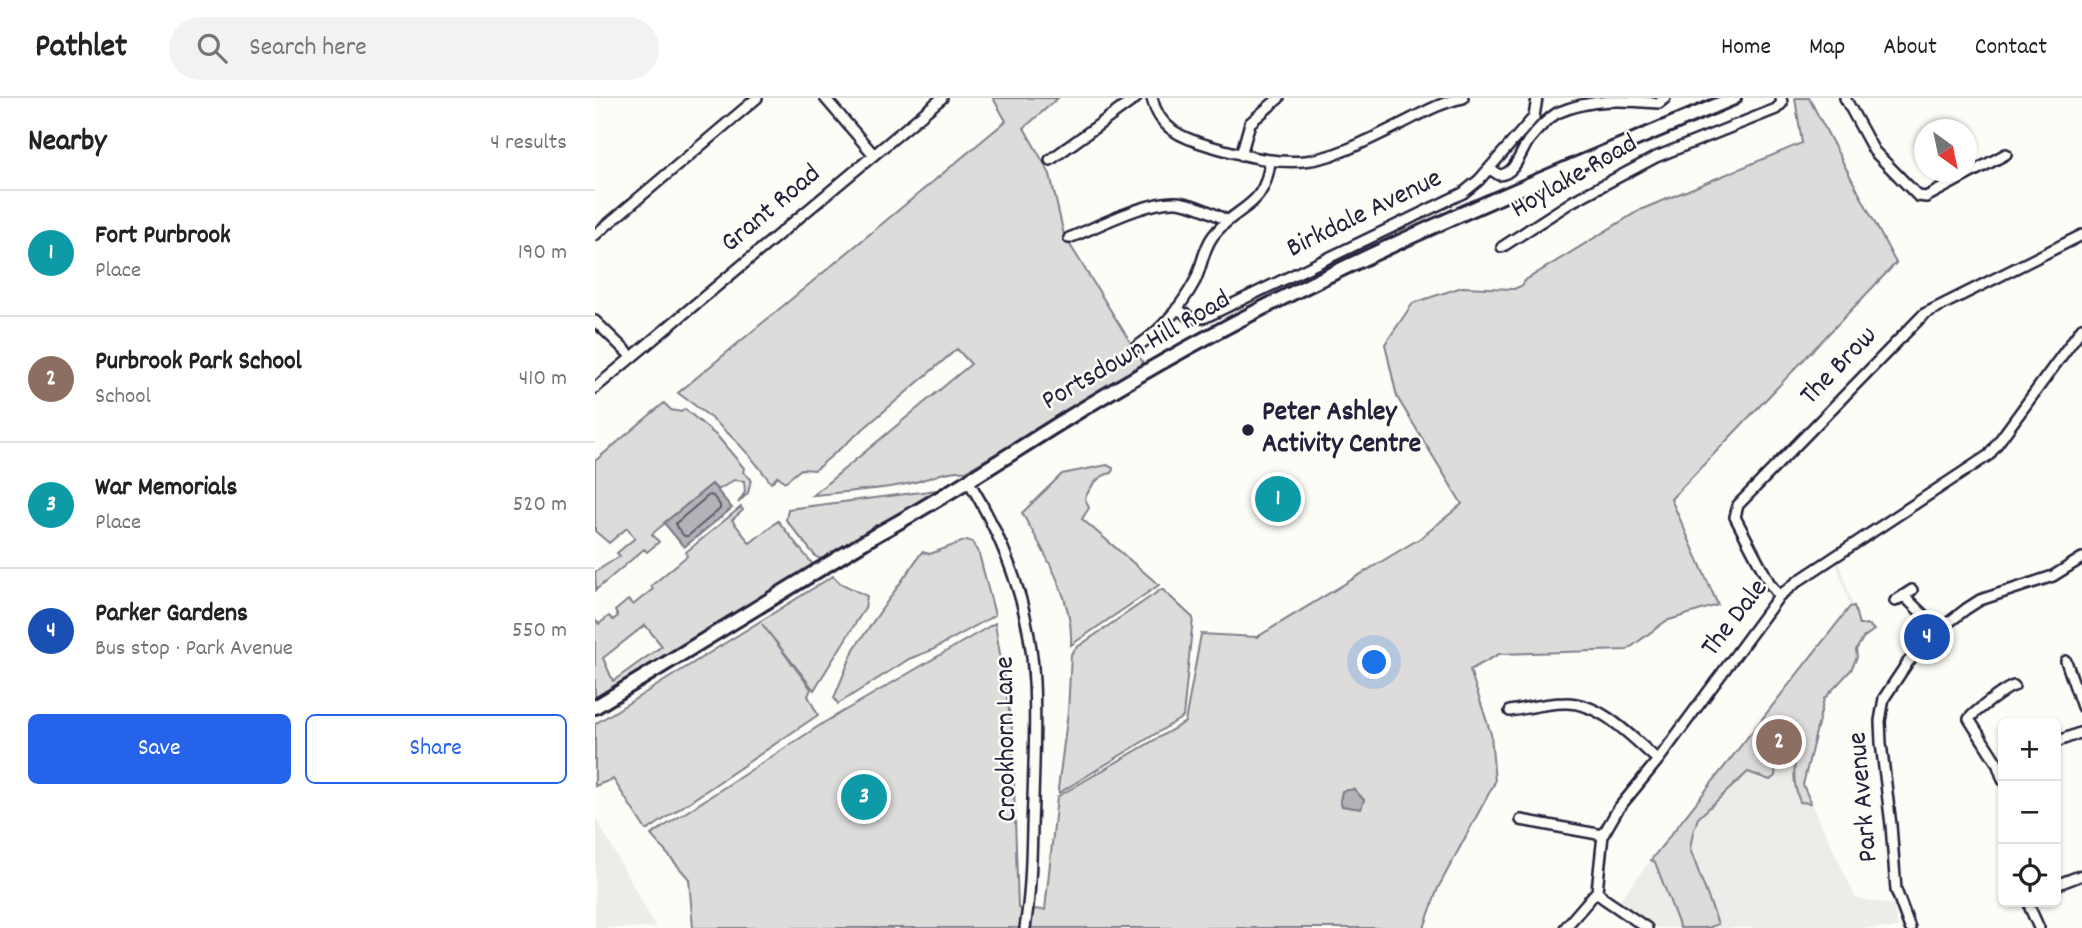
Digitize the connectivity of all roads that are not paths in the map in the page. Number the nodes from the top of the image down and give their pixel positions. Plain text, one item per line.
1 (757, 98) edge
2 (825, 98) edge
3 (942, 98) edge
4 (1136, 98) edge
5 (1152, 98) edge
6 (1279, 98) edge
7 (1464, 98) edge
8 (1537, 98) edge
9 (1665, 98) edge
10 (1734, 98) edge
11 (1781, 98) edge
12 (1846, 98) edge
13 (1704, 104) edge
14 (2006, 154) dead end
15 (874, 155) junction
16 (1241, 155) junction
17 (1050, 160) dead end
18 (1270, 162) junction
19 (1490, 169) junction
20 (1228, 221) junction
21 (595, 235) edge
22 (2082, 235) edge
23 (1075, 239) dead end
24 (1502, 247) dead end
25 (1177, 308) junction
26 (595, 321) edge
27 (2082, 328) edge
28 (1138, 346) dead end
29 (632, 357) junction
30 (595, 388) edge
31 (968, 480) junction
32 (2082, 558) edge
33 (1912, 590) dead end
34 (1779, 596) junction
35 (1939, 630) junction
36 (2066, 661) dead end
37 (2014, 686) dead end
38 (595, 707) edge
39 (2082, 707) edge
40 (1510, 710) dead end
41 (2082, 732) edge
42 (2061, 740) edge
43 (1998, 758) edge
44 (1658, 760) junction
45 (1521, 820) dead end
46 (1603, 835) junction
47 (2082, 875) edge
48 (2061, 884) edge
49 (1597, 891) junction
50 (2031, 907) edge
51 (1025, 928) edge
52 (1565, 928) edge
53 (1647, 928) edge
54 (1910, 928) edge
55 (2039, 928) edge

1 - 21 street
2 - 15 street
3 - 15 street, Grant Road
4 - 17 street
5 - 16 street
6 - 16 street
7 - 18 street
8 - 19 street, Birkdale Avenue
9 - 19 street
10 - 13 main road, Portsdown Hill Road
11 - 24 street, Hoylake Road
12 - 14 street
13 - 31 main road, Portsdown Hill Road
15 - 29 street, Grant Road
16 - 18 street
18 - 20 street
19 - 25 street, Birkdale Avenue
20 - 23 street
20 - 25 street
22 - 34 street, The Brow
25 - 28 street
26 - 29 street
27 - 34 street, The Dale
29 - 30 street, Grant Road
31 - 38 main road, Portsdown Hill Road
31 - 51 street, Crookhorn Lane
32 - 35 street, Park Avenue
33 - 35 street
34 - 44 street, The Dale
35 - 54 street, Park Avenue
36 - 39 street
37 - 43 street
40 - 44 street
41 - 42 street
44 - 46 street, The Dale
45 - 46 street
46 - 49 street, The Dale
47 - 48 street
49 - 52 street
49 - 53 street
50 - 55 street

